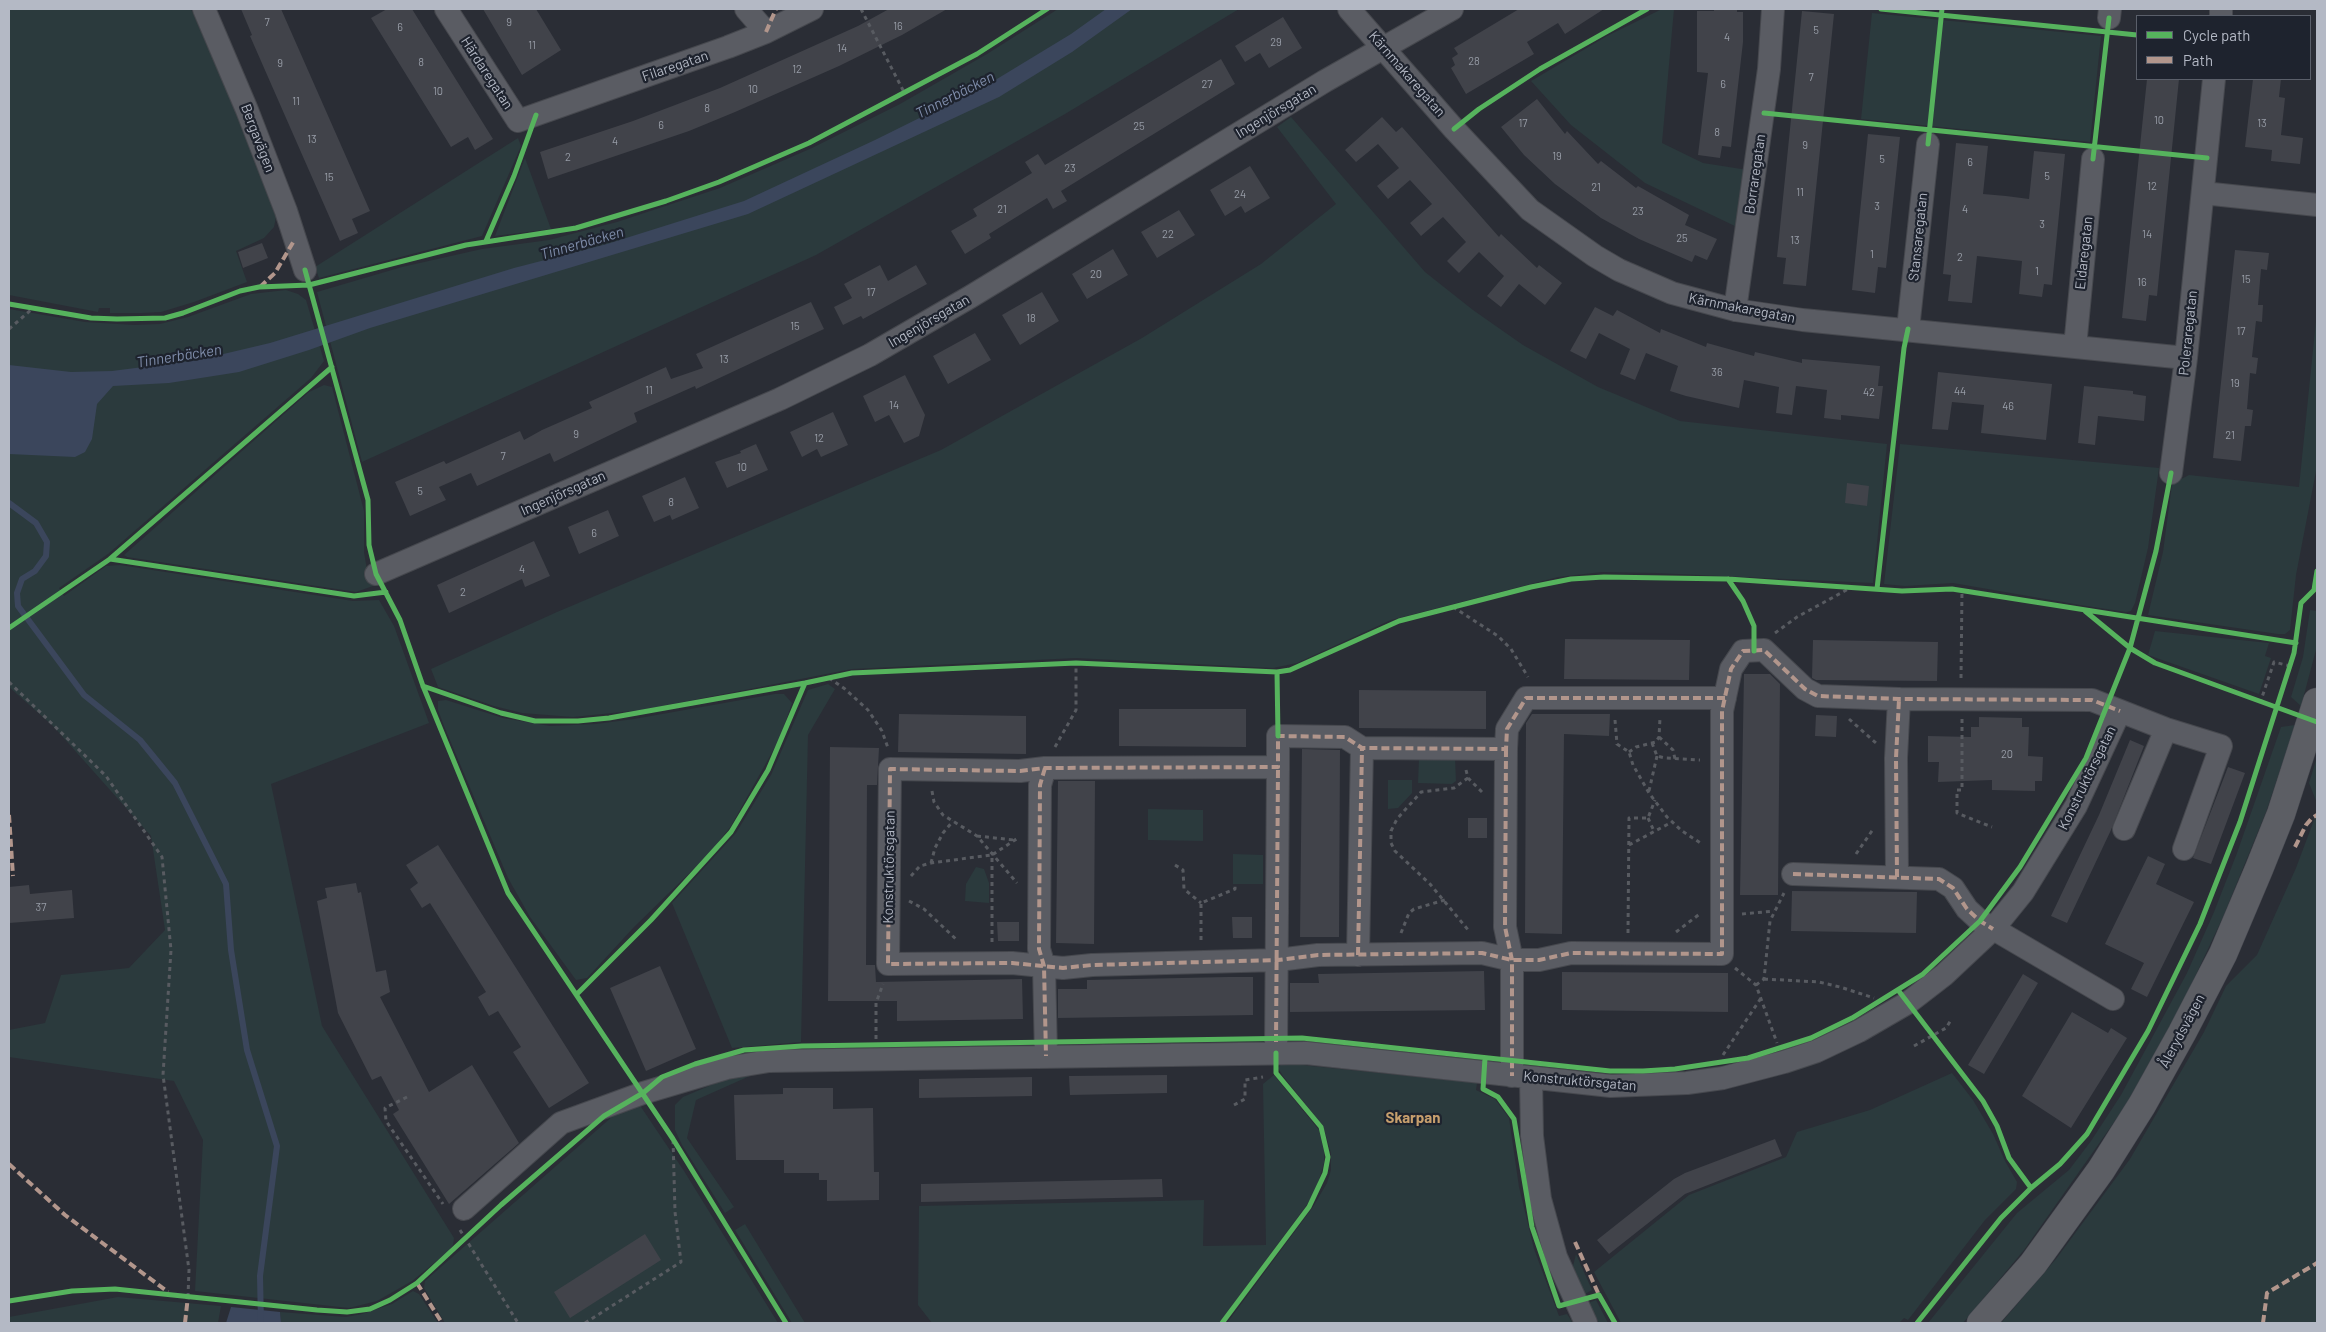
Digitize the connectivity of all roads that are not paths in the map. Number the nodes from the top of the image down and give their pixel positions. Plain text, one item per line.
1 (204, 9) edge
2 (446, 9) edge
3 (746, 9) edge
4 (812, 9) edge
5 (1350, 9) edge
6 (1452, 9) edge
7 (1773, 9) edge
8 (766, 32) junction
9 (1385, 48) junction
10 (2214, 80) edge
11 (536, 115) joint
12 (1928, 144) dead end
13 (2093, 159) dead end
14 (2203, 193) junction
15 (2317, 205) edge
16 (305, 270) dead end
17 (1735, 310) junction
18 (1908, 329) junction
19 (2075, 347) junction
20 (2186, 358) junction
21 (2171, 473) dead end
22 (376, 574) dead end
23 (1725, 698) junction
24 (1899, 699) junction
25 (2317, 702) edge
26 (2120, 710) junction
27 (2166, 729) junction
28 (1362, 748) junction
29 (1506, 749) junction
30 (1278, 767) junction
31 (1045, 768) junction
32 (2124, 829) dead end
33 (2184, 850) dead end
34 (1793, 874) dead end
35 (1897, 876) junction
36 (1993, 929) junction
37 (1358, 955) junction
38 (1278, 960) junction
39 (1512, 960) junction
40 (1044, 966) junction
41 (2113, 999) dead end
42 (1276, 1053) junction
43 (1046, 1056) junction
44 (1522, 1077) junction
45 (464, 1209) dead end
46 (1586, 1323) edge
47 (1981, 1323) edge

1 - 16 street, Bergavägen
2 - 11 street, Härdaregatan
3 - 8 street
4 - 8 street, Filaregatan
5 - 9 street, Kärnmakaregatan
6 - 9 street, Ingenjörsgatan
7 - 17 street, Borraregatan
8 - 11 street, Filaregatan
9 - 17 street, Kärnmakaregatan
9 - 22 street, Ingenjörsgatan
10 - 14 street, Poleraregatan
12 - 18 street, Stansaregatan
13 - 19 street, Eldaregatan
14 - 15 street
14 - 20 street, Poleraregatan
17 - 18 street, Kärnmakaregatan
18 - 19 street, Kärnmakaregatan
19 - 20 street, Kärnmakaregatan
20 - 21 street, Poleraregatan
23 - 24 street, Konstruktörsgatan
23 - 29 street, Konstruktörsgatan
23 - 39 street
24 - 26 street, Konstruktörsgatan
24 - 35 street
25 - 47 main road, Ålerydsvägen
26 - 27 street
26 - 36 street, Konstruktörsgatan
27 - 32 street
27 - 33 street
28 - 29 street
28 - 30 street
28 - 37 street
29 - 39 street, Konstruktörsgatan
30 - 31 street
30 - 38 street
31 - 40 street
31 - 40 street, Konstruktörsgatan
34 - 35 street
35 - 36 street
36 - 41 street
36 - 44 street, Konstruktörsgatan
37 - 38 street
37 - 39 street
38 - 40 street
38 - 42 street
39 - 44 street, Konstruktörsgatan
40 - 43 street
42 - 43 street, Konstruktörsgatan
42 - 44 street, Konstruktörsgatan
43 - 45 street, Konstruktörsgatan
44 - 46 street

